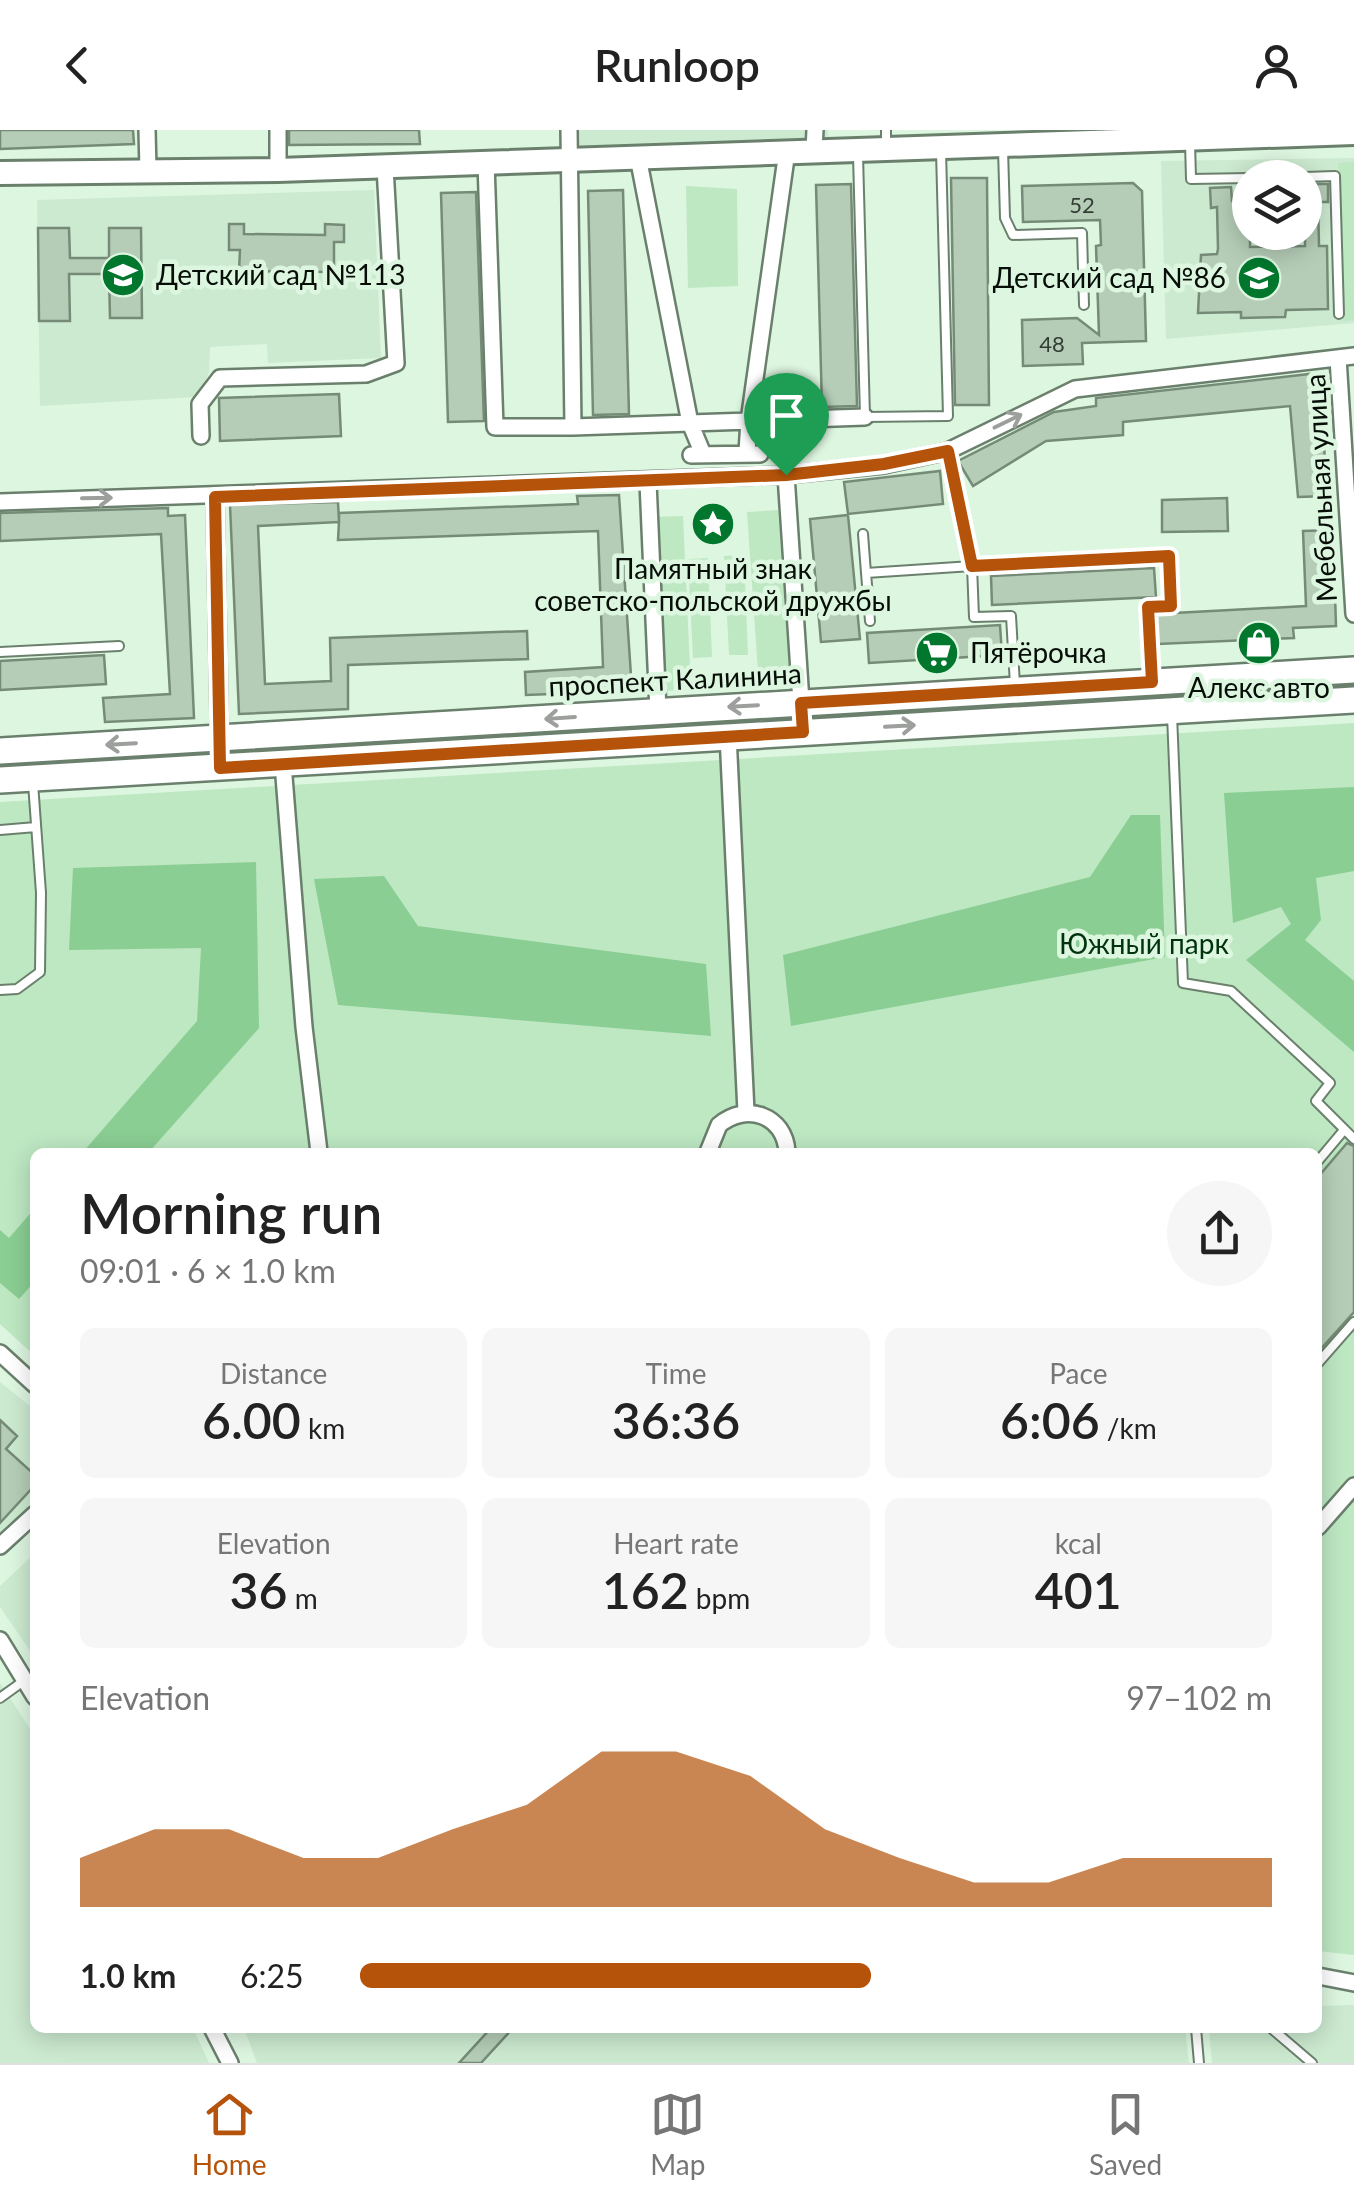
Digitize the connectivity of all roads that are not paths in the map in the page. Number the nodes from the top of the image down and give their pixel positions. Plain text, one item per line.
1 (147, 130) edge
2 (278, 130) edge
3 (568, 130) edge
4 (1315, 132) edge
5 (1354, 133) edge
6 (1190, 138) junction
7 (886, 139) edge
8 (814, 140) edge
9 (1003, 144) junction
10 (941, 146) junction
11 (858, 148) junction
12 (787, 151) junction
13 (638, 157) junction
14 (567, 160) junction
15 (486, 163) junction
16 (385, 167) junction
17 (148, 170) junction
18 (278, 170) junction
19 (0, 173) edge
20 (1322, 176) edge
21 (1232, 178) edge
22 (1084, 304) dead end
23 (1340, 314) dead end
24 (1346, 357) edge
25 (864, 417) junction
26 (749, 421) junction
27 (690, 423) junction
28 (573, 427) junction
29 (201, 436) dead end
30 (948, 451) junction
31 (786, 475) junction
32 (648, 482) junction
33 (215, 497) junction
34 (0, 502) edge
35 (863, 534) dead end
36 (972, 566) junction
37 (866, 573) junction
38 (1354, 614) edge
39 (870, 621) dead end
40 (119, 646) dead end
41 (0, 652) edge
42 (1354, 670) edge
43 (1152, 682) junction
44 (1015, 690) junction
45 (1354, 700) edge
46 (801, 703) junction
47 (1172, 710) junction
48 (658, 712) junction
49 (803, 732) junction
50 (728, 735) junction
51 (218, 739) junction
52 (0, 750) edge
53 (284, 764) junction
54 (220, 768) junction
55 (33, 778) junction
56 (0, 780) edge
57 (36, 827) junction
58 (0, 830) edge
59 (0, 990) edge
60 (746, 1112) junction
61 (1344, 1130) junction
62 (1354, 1139) edge
63 (319, 1148) edge
64 (710, 1148) edge
65 (785, 1148) edge
66 (1322, 1156) edge
67 (1354, 1322) edge
68 (0, 1353) edge
69 (1322, 1358) edge
70 (30, 1380) edge
71 (1354, 1486) edge
72 (30, 1519) edge
73 (1322, 1522) edge
74 (0, 1546) edge
75 (0, 1640) edge
76 (25, 1680) junction
77 (30, 1688) edge
78 (0, 1698) edge
79 (1322, 1977) edge
80 (1354, 1982) edge
81 (215, 2033) edge
82 (1196, 2033) edge
83 (1277, 2033) edge
84 (230, 2063) edge
85 (1199, 2063) edge
86 (1312, 2063) edge

1 - 17 street
2 - 18 street
3 - 14 street
4 - 5 street
4 - 6 street
6 - 9 street
6 - 21 lane
7 - 10 street
7 - 11 street
8 - 11 street
8 - 12 street
9 - 10 street
9 - 22 lane
10 - 25 lane
11 - 25 lane
12 - 13 street
12 - 26 street
13 - 14 street
13 - 27 street
14 - 15 street
14 - 28 street
15 - 16 street
15 - 28 street
16 - 18 street
16 - 29 street
17 - 18 street
17 - 19 street
20 - 23 lane
30 -> 24 street
24 - 38 street, Мебельная улица
25 - 26 street
26 - 27 street
26 - 27 street
27 - 28 street
30 - 31 street
30 - 36 lane
31 - 32 street
31 - 46 street
32 - 33 street
32 - 48 street
34 -> 33 street
33 - 51 street
35 - 37 lane
36 - 37 lane
36 - 43 lane
36 - 44 lane
37 - 39 lane
40 - 41 lane
42 - 43 main road, проспект Калинина
43 - 44 main road, проспект Калинина
44 - 46 main road, проспект Калинина
45 - 47 main road, проспект Калинина
46 -> 48 main road, проспект Калинина
46 - 49 street
49 -> 47 main road, проспект Калинина
47 - 61 lane
48 -> 51 main road, проспект Калинина
49 - 50 main road, проспект Калинина
50 - 53 main road, проспект Калинина
50 - 60 street
51 -> 52 main road, проспект Калинина
51 - 54 street
53 - 54 main road, проспект Калинина
53 - 63 street
54 - 55 main road, проспект Калинина
55 - 56 main road, проспект Калинина
55 - 57 lane
57 - 58 lane
57 - 59 lane
60 - 64 street
60 - 65 street
61 - 62 lane
61 - 66 lane
67 - 69 lane
68 - 70 street
71 - 73 street
72 - 74 street
75 - 76 street
76 - 77 street
76 - 78 lane
79 - 80 street
81 - 84 street
82 - 85 lane
83 - 86 lane

